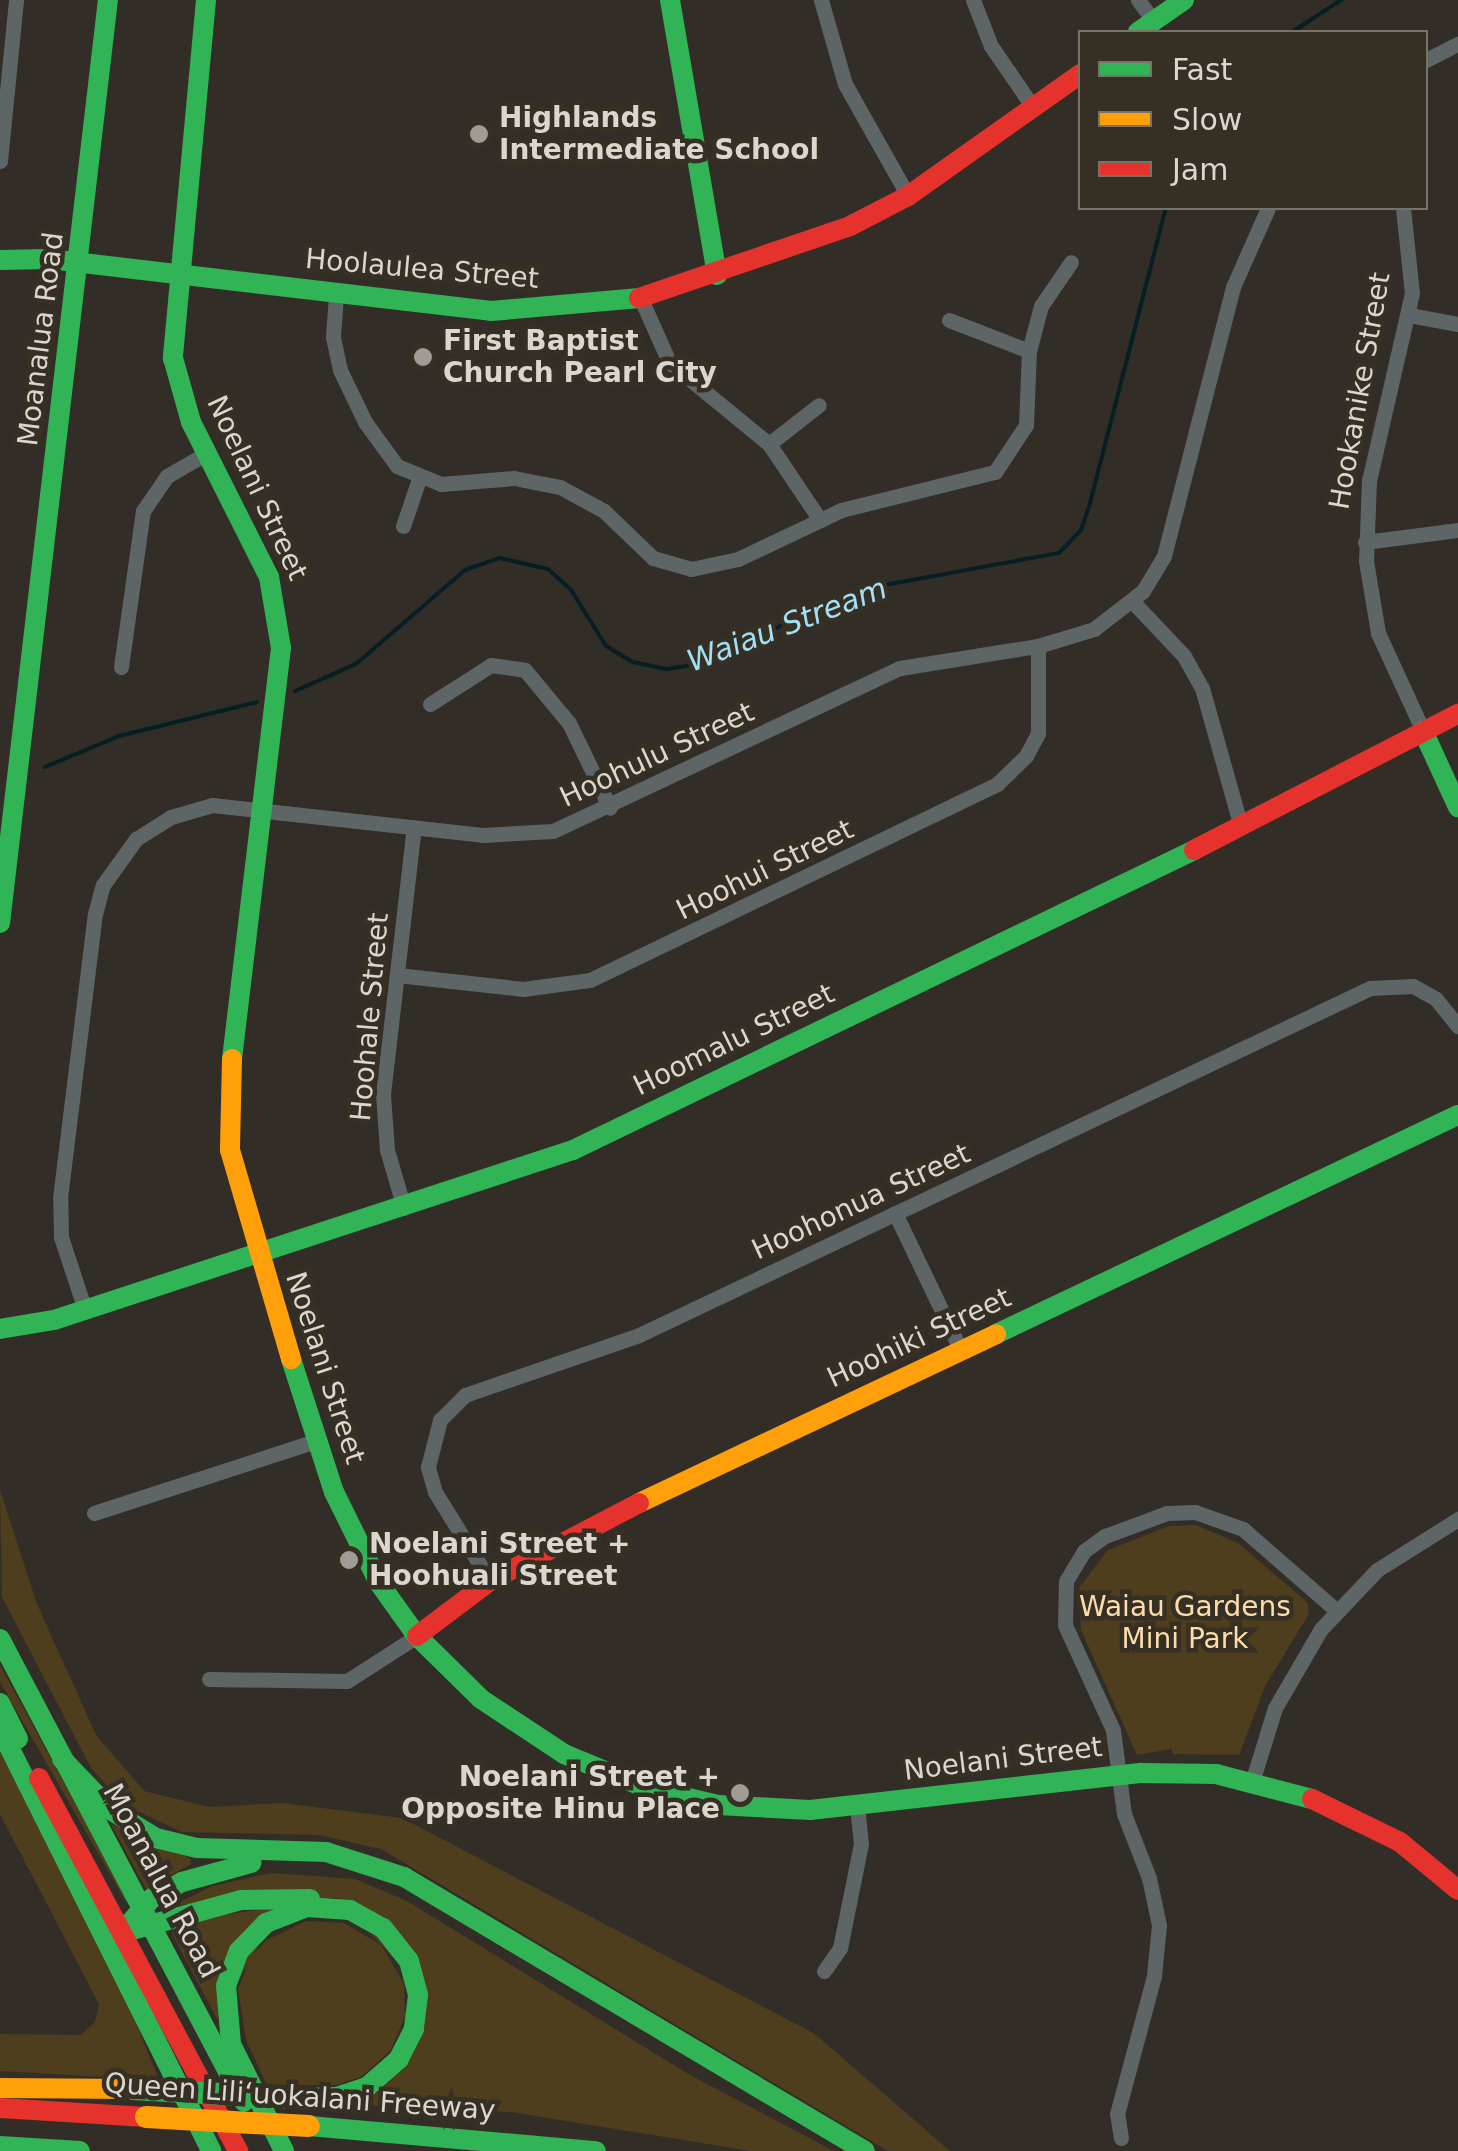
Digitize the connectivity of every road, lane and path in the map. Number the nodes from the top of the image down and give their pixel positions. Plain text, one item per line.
1 (16, 0) edge
2 (108, 0) edge
3 (206, 0) edge
4 (670, 0) edge
5 (820, 0) edge
6 (973, 0) edge
7 (1138, 0) edge
8 (1184, 0) edge
9 (1146, 27) edge
10 (1458, 44) edge
11 (1428, 59) edge
12 (1078, 75) edge
13 (4, 104) edge
14 (1033, 108) junction
15 (0, 161) edge
16 (908, 196) junction
17 (1267, 210) edge
18 (1403, 210) edge
19 (0, 260) edge
20 (81, 262) junction
21 (1071, 262) dead end
22 (178, 274) junction
23 (717, 275) junction
24 (336, 295) junction
25 (640, 299) junction
26 (1408, 316) junction
27 (949, 320) dead end
28 (1458, 324) edge
29 (1029, 351) junction
30 (818, 405) dead end
31 (769, 444) junction
32 (207, 453) junction
33 (419, 480) junction
34 (820, 520) junction
35 (404, 526) dead end
36 (1458, 530) edge
37 (1365, 542) junction
38 (1133, 602) junction
39 (1038, 646) junction
40 (121, 667) dead end
41 (430, 704) dead end
42 (1458, 714) edge
43 (1422, 730) junction
44 (1458, 807) edge
45 (262, 808) junction
46 (610, 808) junction
47 (1241, 827) junction
48 (414, 828) junction
49 (0, 923) edge
50 (397, 975) junction
51 (1458, 1026) edge
52 (1458, 1115) edge
53 (404, 1208) junction
54 (895, 1214) junction
55 (257, 1256) junction
56 (85, 1310) junction
57 (0, 1329) edge
58 (961, 1351) junction
59 (316, 1441) junction
60 (94, 1514) dead end
61 (1458, 1518) edge
62 (490, 1580) junction
63 (1336, 1610) junction
64 (417, 1636) junction
65 (0, 1639) edge
66 (209, 1679) dead end
67 (0, 1704) edge
68 (0, 1728) edge
69 (62, 1758) junction
70 (1118, 1776) junction
71 (1254, 1780) junction
72 (857, 1806) junction
73 (300, 1850) junction
74 (1458, 1890) edge
75 (350, 1910) junction
76 (146, 1917) junction
77 (122, 1933) junction
78 (824, 1972) dead end
79 (173, 2030) junction
80 (180, 2078) junction
81 (0, 2088) edge
82 (0, 2108) edge
83 (1120, 2138) dead end
84 (0, 2146) edge
85 (80, 2151) edge
86 (211, 2151) edge
87 (238, 2151) edge
88 (270, 2151) edge
89 (284, 2151) edge
90 (596, 2151) edge
91 (865, 2151) edge

1 - 13 street
2 - 20 main road, Moanalua Road
3 - 22 main road, Noelani Street
4 - 23 main road
5 - 16 street
6 - 14 street
7 - 9 street
8 - 9 main road
10 - 11 street
12 - 14 main road, Hoolaulea Street
13 - 15 street
14 - 16 main road, Hoolaulea Street
16 - 23 main road, Hoolaulea Street
17 - 38 street, Hoohulu Street
18 - 26 street, Hookanike Street
19 - 20 main road, Hoolaulea Street
20 - 22 main road, Hoolaulea Street
20 - 49 main road, Moanalua Road
21 - 29 street
22 - 24 main road, Hoolaulea Street
22 - 32 main road, Noelani Street
23 - 25 main road, Hoolaulea Street
24 - 25 main road, Hoolaulea Street
24 - 33 street
25 - 31 street
26 - 28 street
26 - 37 street, Hookanike Street
27 - 29 street
29 - 34 street
30 - 31 street
31 - 34 street
32 - 40 street
32 - 45 main road, Noelani Street
33 - 34 street
33 - 35 street
36 - 37 street
37 - 43 street, Hookanike Street
38 - 39 street, Hoohulu Street
38 - 47 street
39 - 46 street, Hoohulu Street
39 - 50 street, Hoohui Street
41 - 46 street
42 - 43 main road, Hoomalu Street
43 - 44 main road, Hookanike Street
43 - 47 main road, Hoomalu Street
45 - 48 street, Hoohulu Street
45 - 55 main road, Noelani Street
45 - 56 street, Hoohulu Street
46 - 48 street, Hoohulu Street
47 - 53 main road, Hoomalu Street
48 - 50 street, Hoohale Street
50 - 53 street, Hoohale Street
51 - 54 street, Hoohonua Street
52 - 58 main road, Hoohiki Street
53 - 55 main road, Hoomalu Street
54 - 58 street
54 - 62 street, Hoohonua Street
55 - 56 main road, Hoomalu Street
55 - 59 main road, Noelani Street
56 - 57 main road, Hoomalu Street
58 - 62 main road, Hoohiki Street
59 - 60 street
59 - 64 main road, Noelani Street
61 - 63 street
62 - 64 main road, Hoohiki Street
63 - 70 street
63 - 71 street
64 - 66 street
64 - 72 main road, Noelani Street
65 - 69 main road, Moanalua Road
67 - 77 main road
68 - 80 main road
69 - 73 main road
69 - 76 main road, Moanalua Road
70 - 71 main road, Noelani Street
70 - 72 main road, Noelani Street
70 - 83 street
71 - 74 main road, Noelani Street
72 - 78 street
73 - 76 main road
73 - 91 main road
75 - 76 main road
75 - 81 main road, bridge
75 - 89 main road
76 - 77 main road
76 - 88 main road, Moanalua Road
77 - 79 main road
79 - 80 main road
79 - 87 main road
80 - 86 main road
82 - 90 main road, Queen Liliʻuokalani Freeway, bridge
84 - 85 main road

